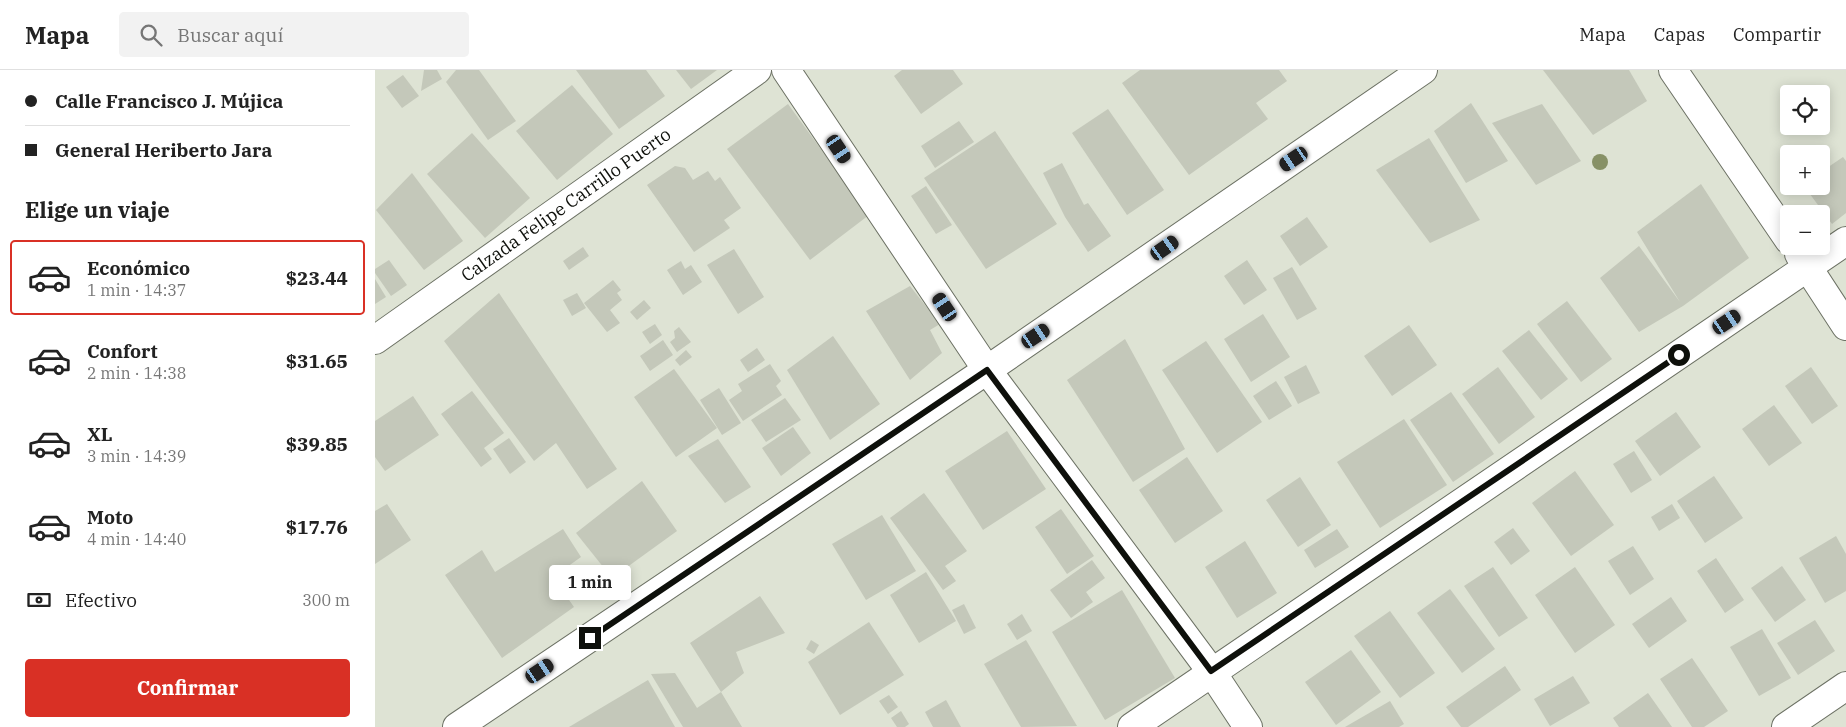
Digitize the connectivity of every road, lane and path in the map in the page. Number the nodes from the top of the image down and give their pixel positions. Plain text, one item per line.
1 (757, 70) edge
2 (786, 70) edge
3 (1423, 70) edge
4 (1673, 70) edge
5 (1780, 227) edge
6 (1846, 241) edge
7 (1801, 257) edge
8 (1846, 326) edge
9 (375, 340) edge
10 (987, 370) junction
11 (1211, 671) junction
12 (1846, 686) edge
13 (457, 727) edge
14 (1132, 727) edge
15 (1248, 727) edge
16 (1787, 727) edge

1 - 9 street, Calzada Felipe Carrillo Puerto
2 - 10 street
3 - 10 street
4 - 5 street
6 - 7 street
7 - 8 street
7 - 11 street
10 - 11 street
10 - 13 street
11 - 14 street
11 - 15 street
12 - 16 street

